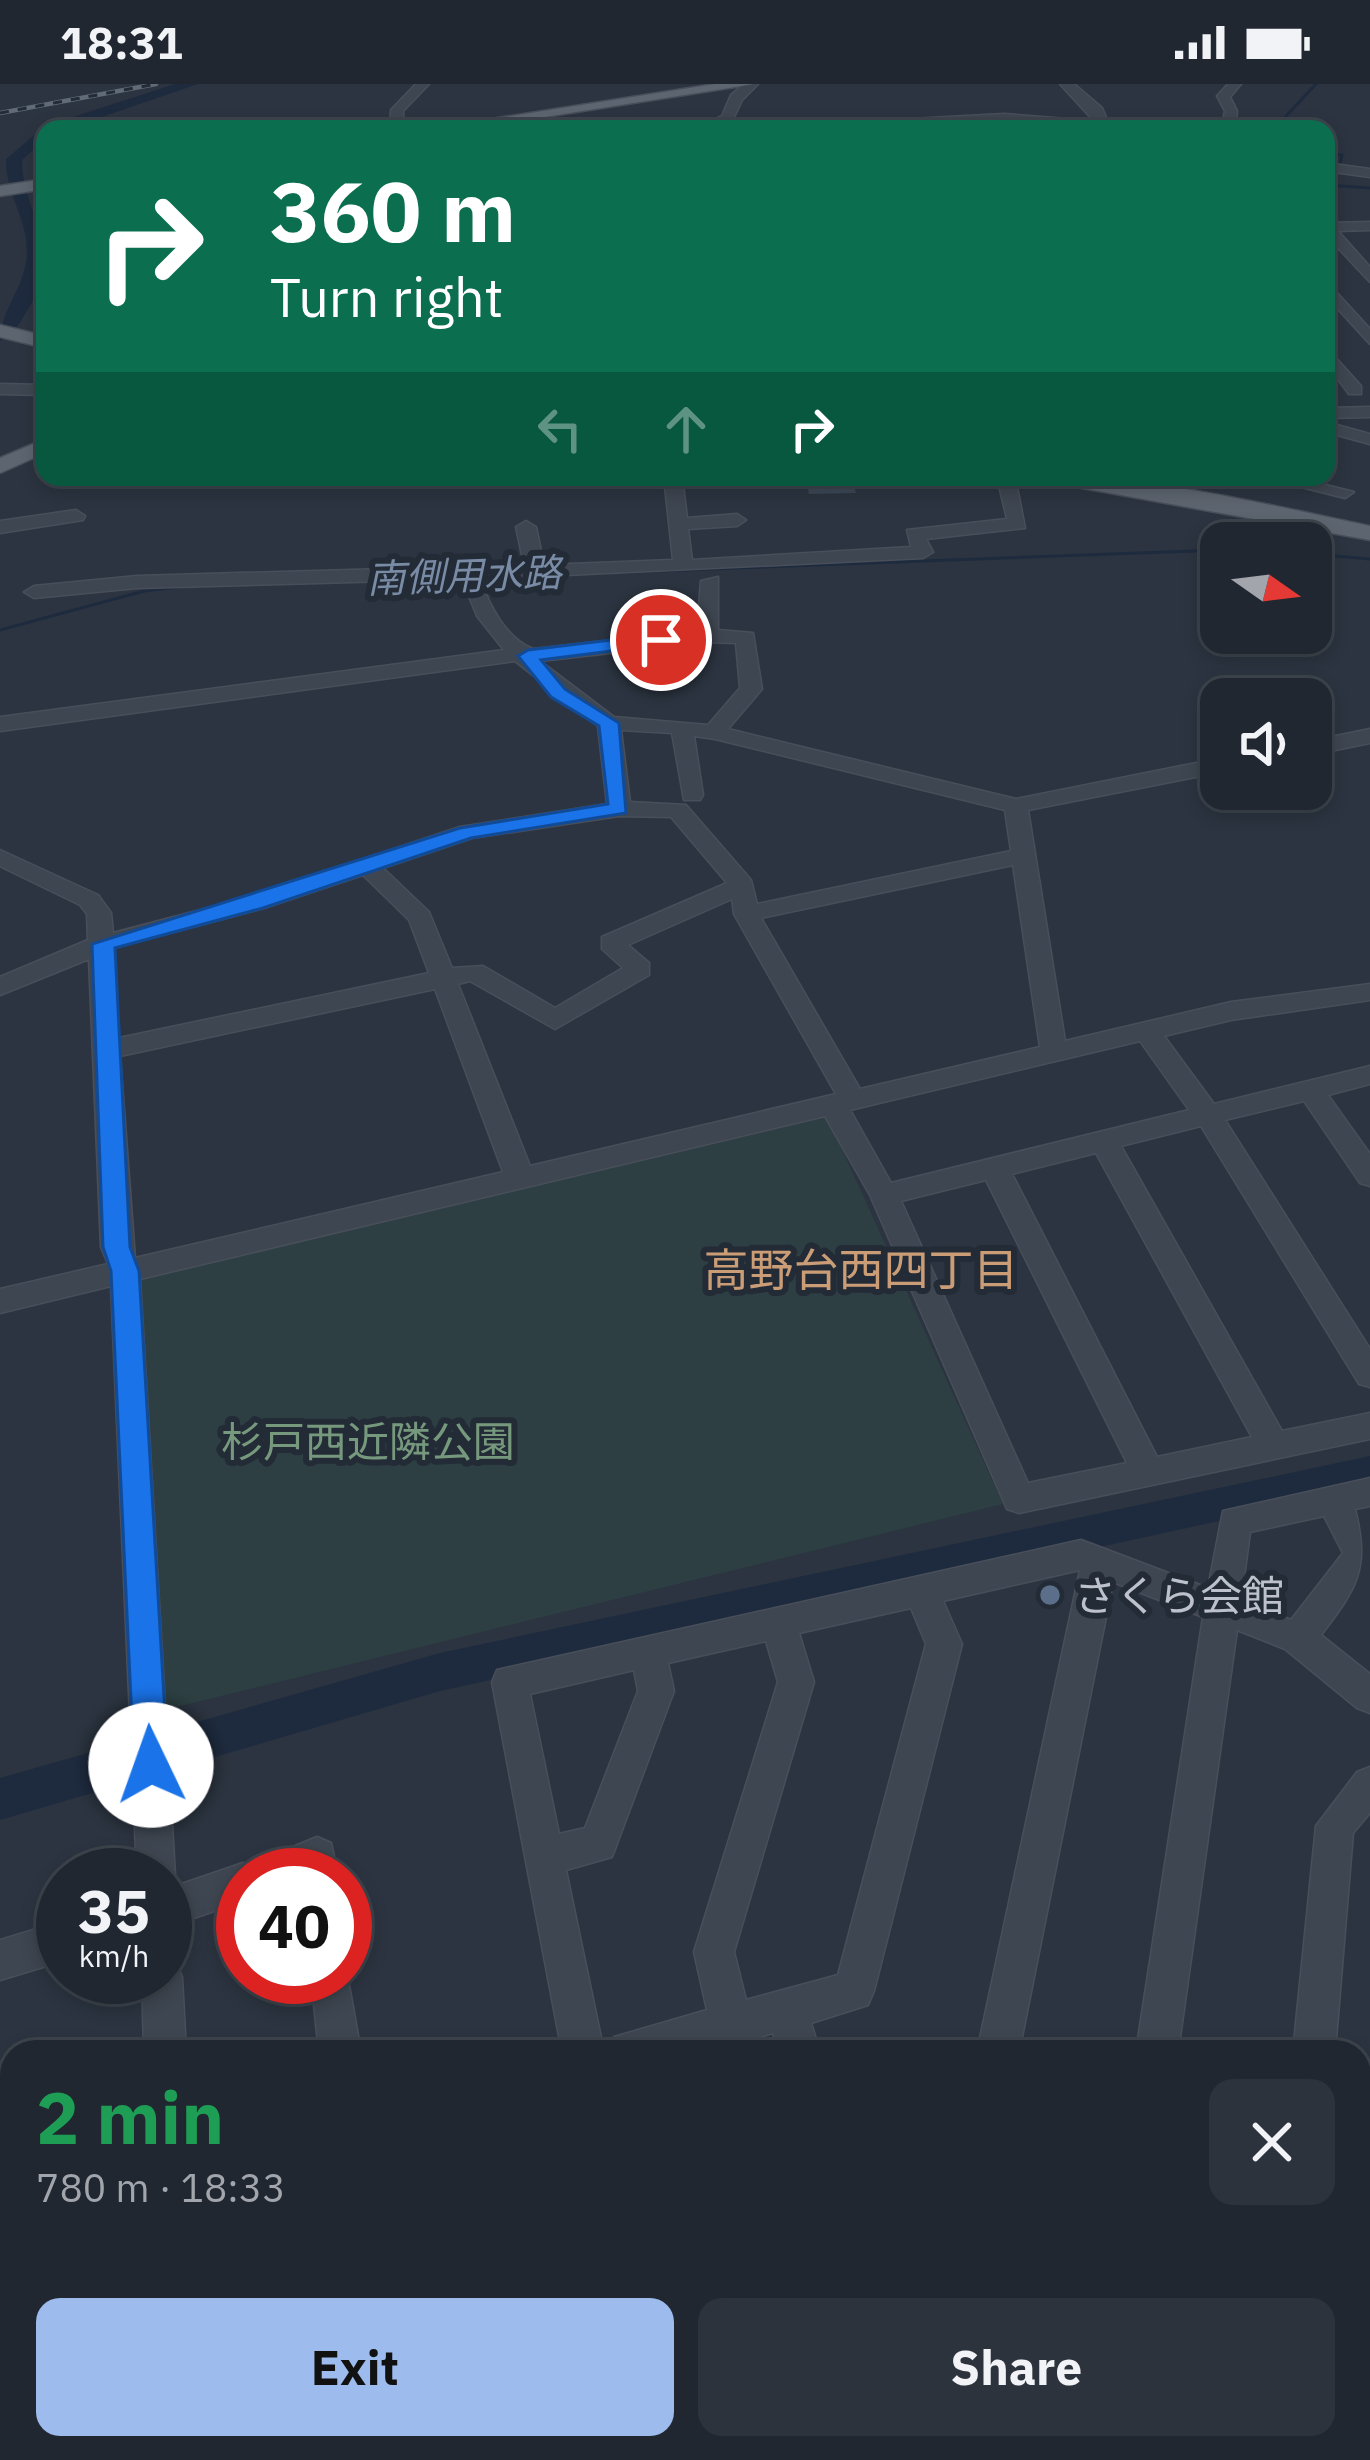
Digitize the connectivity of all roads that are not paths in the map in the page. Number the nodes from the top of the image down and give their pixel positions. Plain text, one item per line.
1 (423, 84) edge
2 (749, 84) edge
3 (1066, 84) edge
4 (1235, 84) edge
5 (397, 120) edge
6 (499, 120) edge
7 (720, 120) edge
8 (955, 120) edge
9 (1026, 120) edge
10 (1101, 120) edge
11 (1230, 120) edge
12 (1335, 168) edge
13 (1370, 173) edge
14 (36, 186) edge
15 (3, 191) edge
16 (1370, 226) edge
17 (1335, 227) edge
18 (1370, 243) edge
19 (1335, 244) edge
20 (1335, 245) edge
21 (1363, 260) edge
22 (1370, 277) edge
23 (1370, 300) edge
24 (1335, 301) edge
25 (1335, 304) edge
26 (0, 331) edge
27 (1370, 339) edge
28 (36, 340) edge
29 (1335, 361) edge
30 (0, 389) edge
31 (36, 389) edge
32 (1363, 389) edge
33 (1370, 412) edge
34 (1335, 413) edge
35 (1335, 429) edge
36 (1366, 436) edge
37 (36, 450) edge
38 (0, 466) edge
39 (674, 486) edge
40 (1008, 486) edge
41 (1112, 486) edge
42 (1297, 486) edge
43 (1325, 486) edge
44 (1345, 492) dead end
45 (1281, 515) junction
46 (76, 516) dead end
47 (737, 520) dead end
48 (678, 524) junction
49 (0, 526) edge
50 (526, 527) dead end
51 (1370, 533) edge
52 (221, 550) dead end
53 (683, 566) junction
54 (535, 570) junction
55 (470, 573) junction
56 (218, 580) junction
57 (711, 581) dead end
58 (34, 592) dead end
59 (707, 636) junction
60 (526, 654) junction
61 (609, 723) junction
62 (0, 724) edge
63 (682, 729) junction
64 (712, 733) junction
65 (1370, 736) edge
66 (1332, 744) edge
67 (1200, 769) edge
68 (692, 795) dead end
69 (1016, 806) junction
70 (619, 809) junction
71 (1024, 855) junction
72 (0, 857) edge
73 (364, 863) junction
74 (742, 885) junction
75 (746, 914) junction
76 (104, 944) junction
77 (443, 979) junction
78 (0, 987) edge
79 (1370, 992) edge
80 (1147, 1030) junction
81 (108, 1049) junction
82 (1054, 1053) junction
83 (1370, 1075) edge
84 (1309, 1088) junction
85 (843, 1102) junction
86 (1207, 1114) junction
87 (1103, 1140) junction
88 (994, 1167) junction
89 (1370, 1177) edge
90 (520, 1178) junction
91 (884, 1195) junction
92 (125, 1271) junction
93 (0, 1301) edge
94 (1370, 1375) edge
95 (1370, 1426) edge
96 (1274, 1446) junction
97 (1148, 1472) junction
98 (1370, 1492) edge
99 (1333, 1500) junction
100 (1100, 1562) junction
101 (921, 1591) junction
102 (1223, 1610) junction
103 (778, 1622) junction
104 (1298, 1638) junction
105 (647, 1651) junction
106 (1370, 1696) edge
107 (1370, 1785) edge
108 (155, 1848) edge
109 (544, 1856) junction
110 (36, 1949) edge
111 (0, 1960) edge
112 (163, 2004) edge
113 (334, 2004) edge
114 (787, 2010) junction
115 (731, 2025) junction
116 (165, 2040) edge
117 (339, 2040) edge
118 (581, 2040) edge
119 (674, 2040) edge
120 (796, 2040) edge
121 (1000, 2040) edge
122 (1159, 2040) edge
123 (1315, 2040) edge

1 - 5 street
2 - 6 main road
2 - 7 street
3 - 10 street
4 - 11 street
8 - 9 street
12 - 13 street
14 - 15 main road
16 - 17 street
18 - 19 street
20 - 21 street
21 - 22 street
23 - 24 street
25 - 27 street
26 - 28 main road
29 - 32 street
30 - 31 street
33 - 34 street
35 - 36 street
37 - 38 main road
39 - 48 street
40 - 53 street
41 - 45 main road
42 - 45 street
43 - 44 street
45 - 51 main road
46 - 49 street
47 - 48 street
48 - 53 street
50 - 54 street
52 - 56 street
53 - 54 street
54 - 55 street
55 - 56 street
55 - 60 street
56 - 58 street
57 - 59 street
59 - 60 street
59 - 64 street
60 - 61 street
60 - 62 street
61 - 63 street
61 - 70 street
63 - 64 street
63 - 68 street
64 - 69 street
65 - 66 street
67 - 69 street
69 - 71 street
70 - 73 street
70 - 74 street
71 - 75 street
71 - 82 street
72 - 76 street
73 - 76 street
73 - 77 street
74 - 75 street
74 - 77 street
75 - 85 street
76 - 78 street
76 - 81 street
77 - 81 street
77 - 90 street
79 - 80 street
80 - 82 street
80 - 86 street
81 - 92 street
82 - 85 street
83 - 84 street
84 - 86 street
84 - 89 street
85 - 90 street
85 - 91 street
86 - 87 street
86 - 94 street
87 - 88 street
87 - 96 street
88 - 91 street
88 - 97 street
90 - 92 street
91 - 97 street
92 - 93 street
92 - 108 street
95 - 96 street
96 - 97 street
98 - 99 street
99 - 102 street
99 - 104 street
100 - 101 street
100 - 102 street
100 - 121 street
101 - 103 street
101 - 114 street
102 - 104 street
102 - 122 street
103 - 105 street
103 - 115 street
104 - 106 street
105 - 109 street
105 - 109 street
107 - 123 street
109 - 118 street
110 - 111 street
112 - 116 street
113 - 117 street
114 - 115 street
114 - 120 street
115 - 119 street

